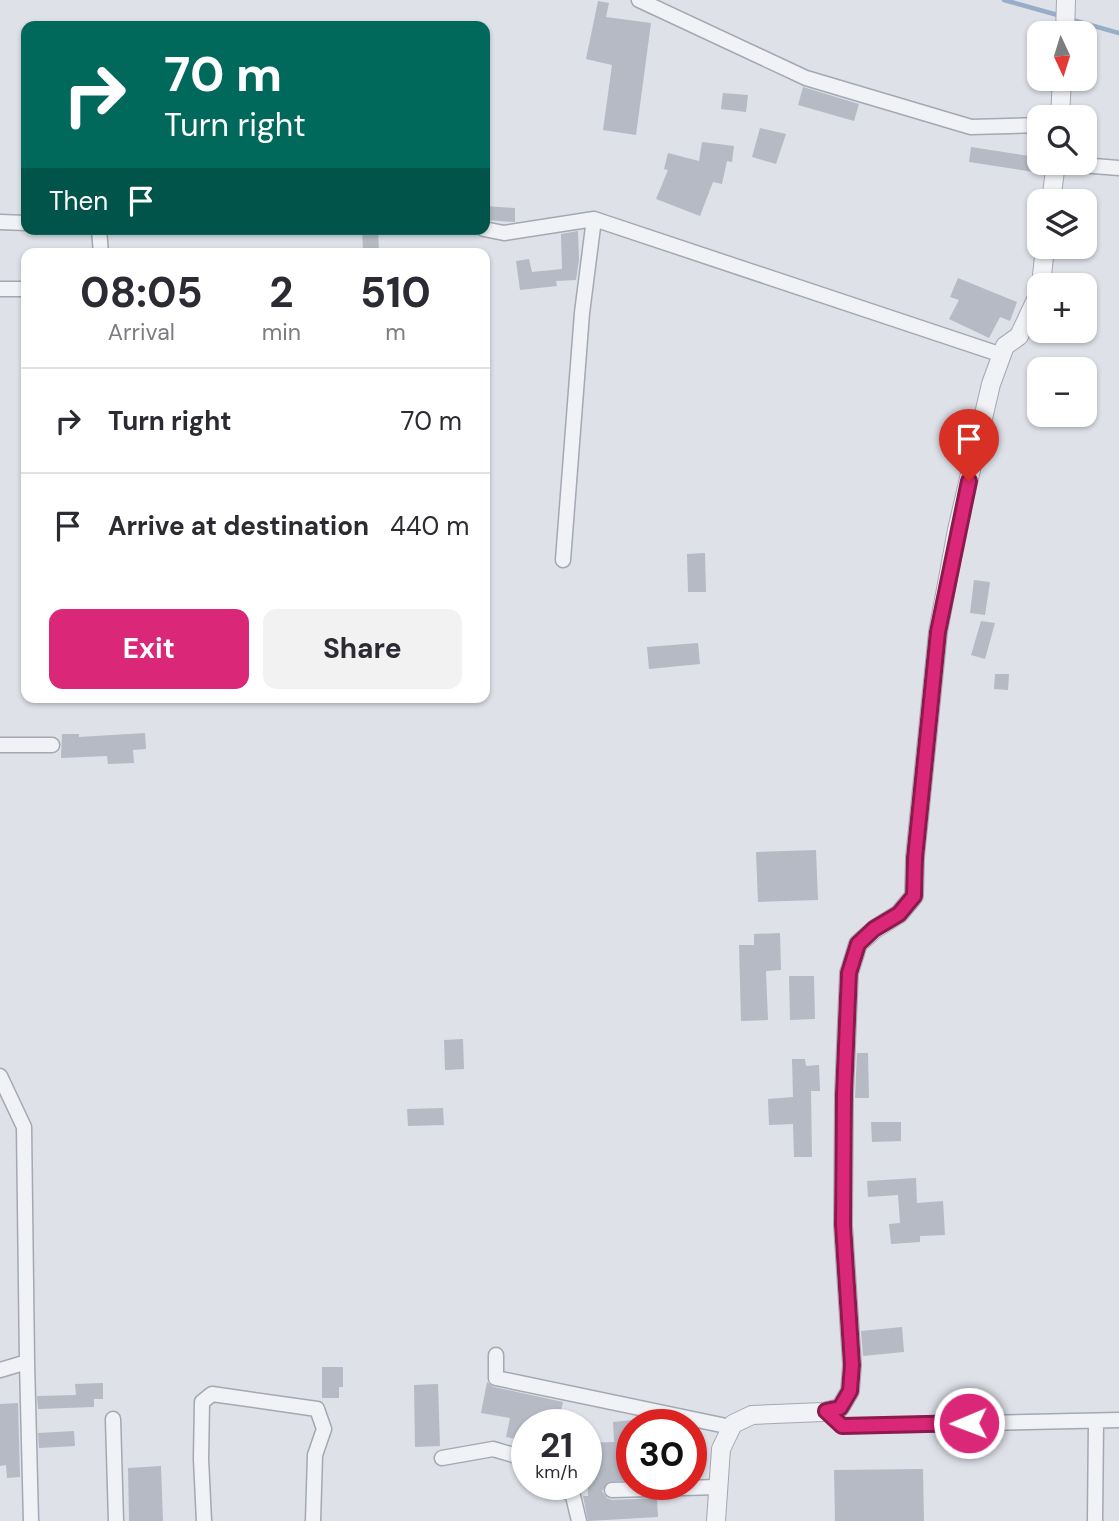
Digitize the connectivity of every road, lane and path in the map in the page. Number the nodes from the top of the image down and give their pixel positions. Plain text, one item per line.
1 (639, 0) edge
2 (1027, 125) edge
3 (1097, 166) edge
4 (1119, 168) edge
5 (594, 219) junction
6 (0, 222) edge
7 (21, 223) edge
8 (490, 230) edge
9 (0, 289) edge
10 (21, 289) edge
11 (1027, 319) edge
12 (1002, 355) junction
13 (563, 560) dead end
14 (0, 745) edge
15 (52, 745) dead end
16 (0, 1076) edge
17 (496, 1355) dead end
18 (27, 1362) junction
19 (0, 1370) edge
20 (826, 1411) junction
21 (113, 1419) dead end
22 (1119, 1420) edge
23 (1096, 1421) junction
24 (731, 1427) junction
25 (511, 1455) edge
26 (442, 1458) dead end
27 (718, 1487) junction
28 (612, 1490) dead end
29 (574, 1500) edge
30 (32, 1521) edge
31 (116, 1521) edge
32 (204, 1521) edge
33 (313, 1521) edge
34 (579, 1521) edge
35 (718, 1521) edge
36 (1095, 1521) edge

1 - 2 street
3 - 4 street
5 - 8 street
5 - 12 street
5 - 13 street
6 - 7 street
9 - 10 street
11 - 12 street
12 - 20 street
14 - 15 street
16 - 18 street
17 - 24 street
18 - 19 street
18 - 30 street
20 - 23 street
20 - 24 street
21 - 31 street
22 - 23 street
23 - 36 street
24 - 27 street
25 - 26 street
27 - 28 street
27 - 35 street
29 - 34 street
32 - 33 street

